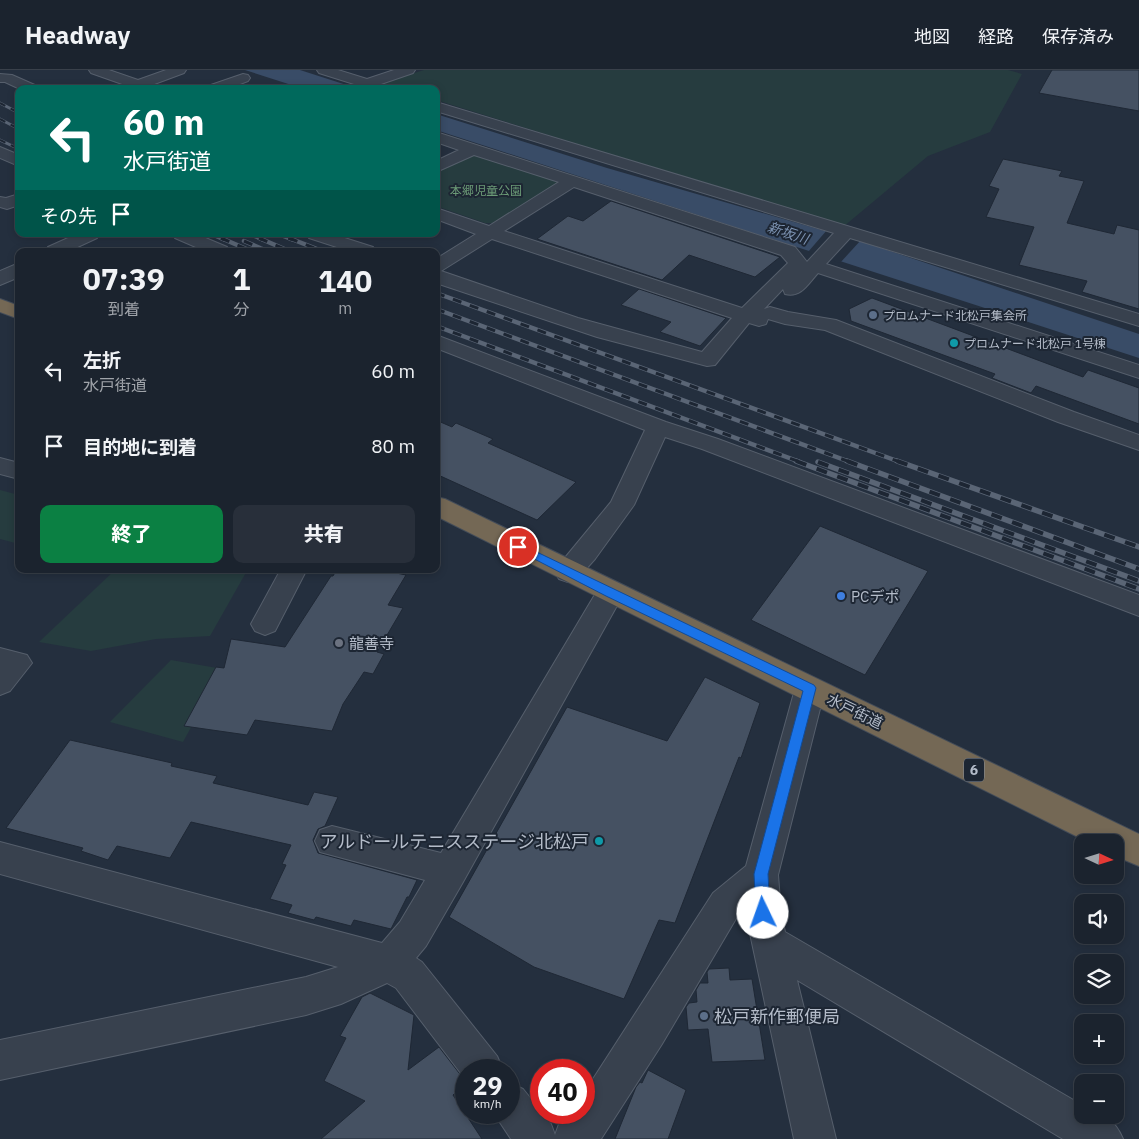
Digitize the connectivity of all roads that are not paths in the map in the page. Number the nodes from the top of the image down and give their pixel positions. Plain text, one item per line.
1 (96, 70) edge
2 (179, 70) edge
3 (219, 70) edge
4 (324, 70) edge
5 (408, 70) edge
6 (0, 78) edge
7 (367, 83) junction
8 (23, 85) edge
9 (129, 85) edge
10 (138, 85) edge
11 (224, 85) edge
12 (361, 85) edge
13 (373, 85) edge
14 (440, 107) edge
15 (440, 138) edge
16 (473, 149) junction
17 (0, 152) edge
18 (15, 159) edge
19 (440, 165) edge
20 (572, 181) junction
21 (1, 201) edge
22 (15, 201) edge
23 (440, 214) edge
24 (845, 232) junction
25 (491, 233) junction
26 (85, 237) edge
27 (188, 237) edge
28 (324, 237) edge
29 (62, 248) edge
30 (213, 248) edge
31 (357, 248) edge
32 (818, 262) junction
33 (440, 265) edge
34 (15, 271) edge
35 (440, 277) edge
36 (0, 279) edge
37 (0, 305) edge
38 (15, 311) edge
39 (770, 313) junction
40 (744, 317) junction
41 (1139, 320) edge
42 (440, 343) edge
43 (1139, 372) edge
44 (658, 427) junction
45 (1139, 443) edge
46 (0, 466) edge
47 (15, 471) edge
48 (440, 507) edge
49 (568, 572) junction
50 (292, 573) edge
51 (610, 593) junction
52 (1139, 606) edge
53 (265, 624) dead end
54 (0, 659) edge
55 (0, 683) edge
56 (810, 688) junction
57 (332, 840) dead end
58 (1139, 851) edge
59 (0, 858) edge
60 (451, 871) junction
61 (761, 874) junction
62 (771, 944) junction
63 (389, 963) junction
64 (474, 1059) edge
65 (0, 1060) edge
66 (520, 1118) edge
67 (536, 1139) edge
68 (574, 1139) edge
69 (815, 1139) edge
70 (1102, 1139) edge

1 - 9 street
2 - 10 street
3 - 11 street
4 - 7 street
5 - 7 street
6 - 8 street
7 - 12 street
7 - 13 street
14 - 24 street
15 - 16 street
16 - 19 street
16 - 20 street
17 - 18 street
20 - 25 street
20 - 40 street
21 - 22 street
23 - 25 street
24 - 32 street
24 - 41 street
25 - 33 street
25 - 40 street
26 - 29 street
27 - 30 street
28 - 31 street
32 - 39 street
32 - 43 street
34 - 36 street
35 - 40 street
37 - 38 highway
39 - 40 street
39 - 45 street
42 - 44 street
44 - 49 street
44 - 52 street
46 - 47 street
48 - 49 highway, 水戸街道 / 6
49 - 51 highway, 水戸街道 / 6
50 - 53 street
51 - 56 highway, 水戸街道 / 6
51 - 60 street
54 - 55 street
56 - 58 highway, 水戸街道 / 6
56 - 61 street
57 - 60 street
59 - 63 street
60 - 63 street
61 - 62 street
61 - 68 street
62 - 69 street
62 - 70 street
63 - 64 street
63 - 65 street
66 - 67 street

